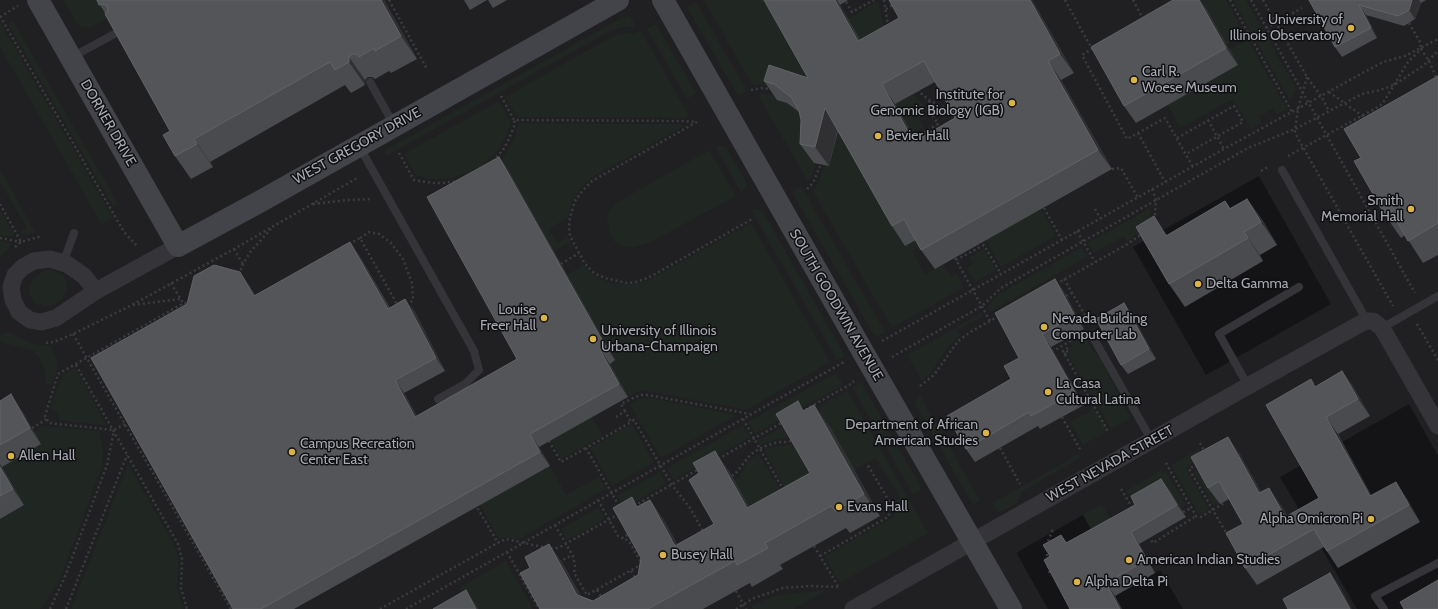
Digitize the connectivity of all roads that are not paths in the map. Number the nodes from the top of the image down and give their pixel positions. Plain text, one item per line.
1 (38, 0) edge
2 (618, 0) edge
3 (663, 0) edge
4 (118, 32) edge
5 (71, 58) junction
6 (370, 82) dead end
7 (394, 125) junction
8 (358, 146) junction
9 (1282, 170) dead end
10 (74, 232) dead end
11 (178, 246) junction
12 (63, 263) junction
13 (1299, 287) dead end
14 (96, 291) junction
15 (1438, 296) edge
16 (1374, 325) junction
17 (1094, 339) dead end
18 (1248, 386) junction
19 (438, 399) dead end
20 (1438, 426) edge
21 (1152, 441) junction
22 (972, 541) junction
23 (1438, 563) edge
24 (853, 609) edge
25 (1011, 609) edge
26 (1384, 609) edge

1 - 5 street, DORNER DRIVE
2 - 7 street, WEST GREGORY DRIVE
3 - 22 street, SOUTH GOODWIN AVENUE
4 - 5 lane
5 - 11 street, DORNER DRIVE
6 - 7 lane
7 - 8 street, WEST GREGORY DRIVE
8 - 11 street, WEST GREGORY DRIVE
8 - 19 lane
9 - 16 lane
10 - 12 lane
11 - 14 street, WEST GREGORY DRIVE
12 - 14 street, WEST GREGORY DRIVE
12 - 14 street, WEST GREGORY DRIVE
13 - 18 lane
15 - 16 lane
16 - 18 street, WEST NEVADA STREET
16 - 20 street
17 - 21 lane
18 - 21 street, WEST NEVADA STREET
21 - 22 street, WEST NEVADA STREET
22 - 24 street, WEST NEVADA STREET
22 - 25 street, SOUTH GOODWIN AVENUE
23 - 26 lane

